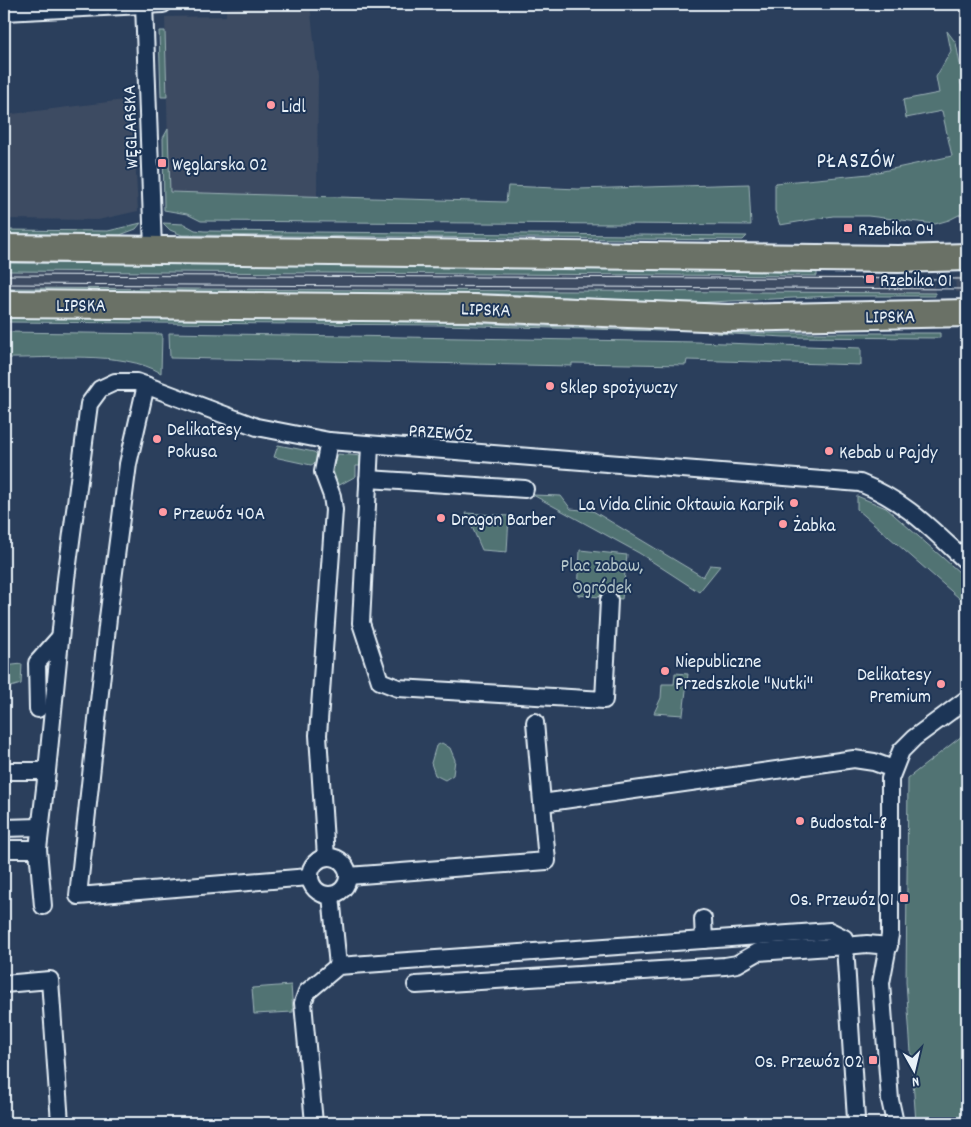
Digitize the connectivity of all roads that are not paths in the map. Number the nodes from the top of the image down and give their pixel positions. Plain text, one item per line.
1 (163, 4) edge
2 (144, 5) edge
3 (4, 12) edge
4 (4, 248) edge
5 (153, 250) junction
6 (967, 257) edge
7 (4, 304) edge
8 (967, 313) edge
9 (146, 385) junction
10 (329, 441) junction
11 (370, 446) junction
12 (368, 479) junction
13 (526, 489) dead end
14 (967, 562) edge
15 (609, 600) dead end
16 (60, 637) junction
17 (967, 699) edge
18 (38, 709) dead end
19 (535, 722) dead end
20 (893, 769) junction
21 (4, 771) edge
22 (48, 771) junction
23 (542, 803) junction
24 (4, 828) edge
25 (40, 828) junction
26 (4, 849) edge
27 (38, 849) junction
28 (326, 857) junction
29 (348, 876) junction
30 (309, 877) junction
31 (331, 895) junction
32 (43, 906) dead end
33 (703, 919) dead end
34 (704, 940) junction
35 (845, 946) junction
36 (889, 946) junction
37 (502, 953) junction
38 (338, 966) junction
39 (504, 980) junction
40 (4, 984) edge
41 (416, 985) dead end
42 (60, 1123) edge
43 (314, 1123) edge
44 (855, 1123) edge
45 (895, 1123) edge

1 - 2 street
2 - 3 street
2 - 5 street, WĘGLARSKA
4 - 5 main road
5 - 6 main road
7 - 8 main road, LIPSKA
9 - 10 street, PRZEWÓZ
9 - 16 street, PRZEWÓZ
9 - 30 street
10 - 11 street, PRZEWÓZ
10 - 28 street
11 - 12 street
11 - 14 street, PRZEWÓZ
12 - 13 street
12 - 15 street
16 - 18 street
16 - 22 street, PRZEWÓZ
17 - 20 street
19 - 23 street
20 - 23 street
20 - 36 street
21 - 22 street
22 - 25 street, PRZEWÓZ
23 - 29 street
24 - 25 street
25 - 27 street, PRZEWÓZ
26 - 27 street
27 - 32 street, PRZEWÓZ
28 - 29 street
28 - 30 street
29 - 31 street
30 - 31 street
31 - 38 street
33 - 34 street
34 - 35 street
34 - 37 street
35 - 36 street
35 - 39 street
35 - 44 street
36 - 45 street
37 - 38 street
37 - 39 street
38 - 43 street
39 - 41 street
40 - 42 street

